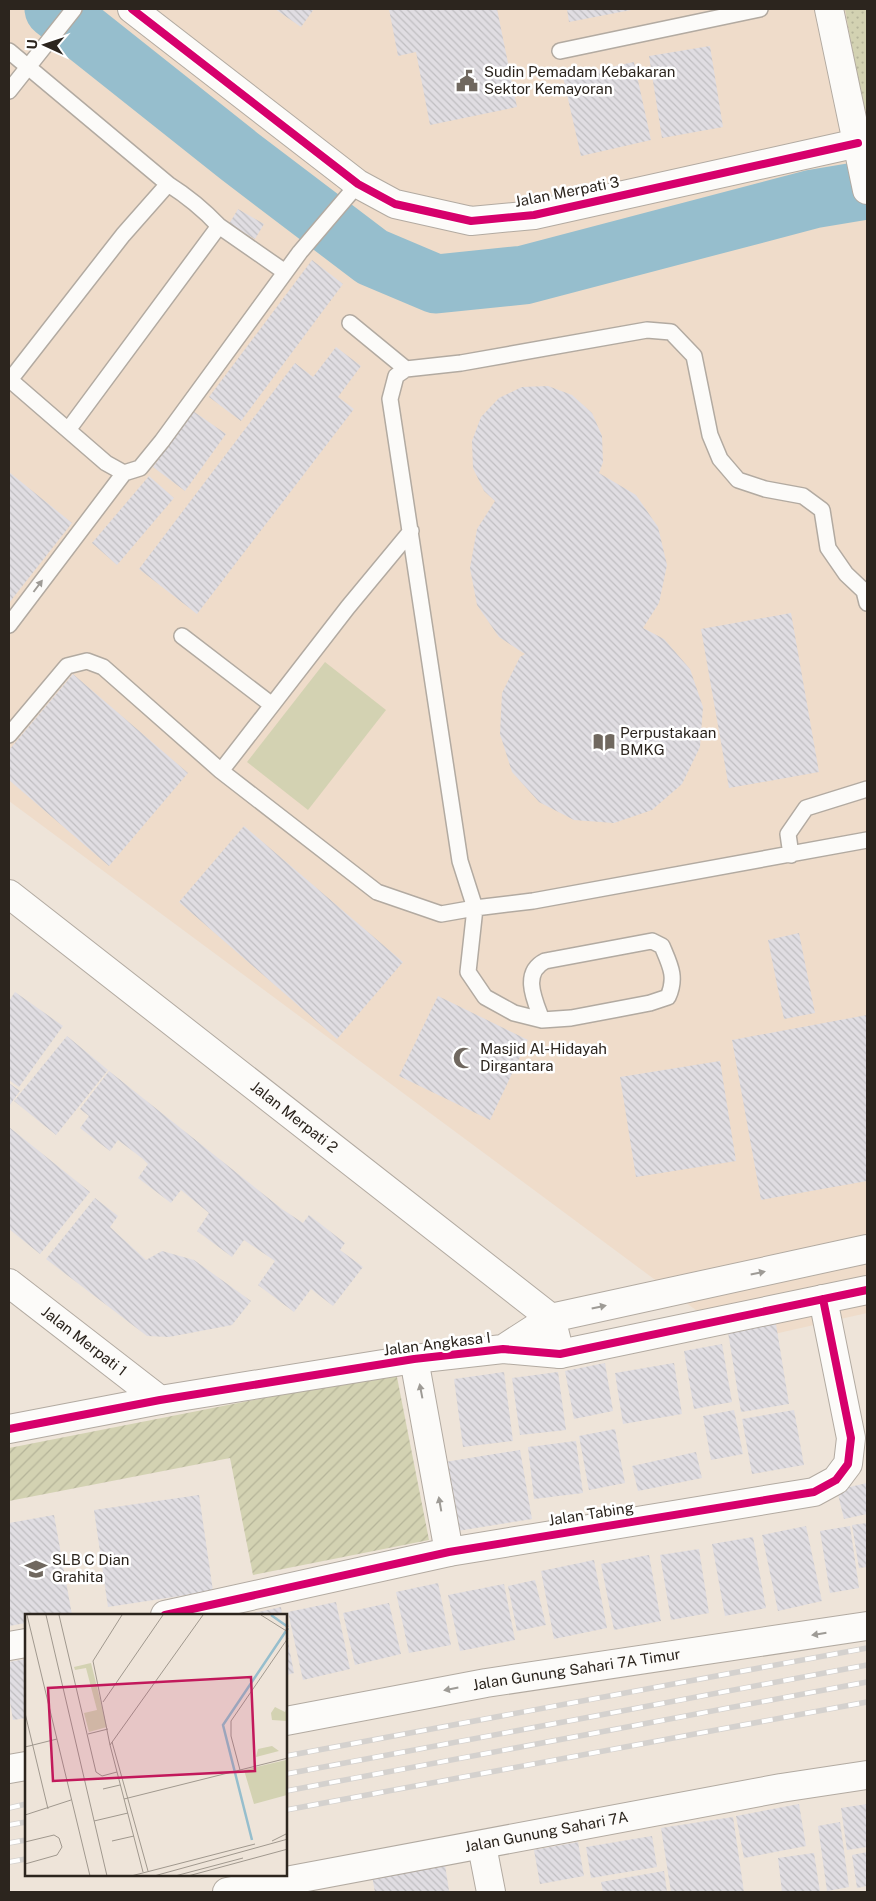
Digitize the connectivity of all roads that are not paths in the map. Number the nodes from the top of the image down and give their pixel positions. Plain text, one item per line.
1 (74, 9) edge
2 (132, 9) edge
3 (760, 9) edge
4 (829, 9) edge
5 (9, 51) edge
6 (560, 51) dead end
7 (27, 68) junction
8 (9, 91) edge
9 (858, 143) junction
10 (168, 184) junction
11 (866, 185) edge
12 (353, 189) junction
13 (219, 226) junction
14 (285, 272) junction
15 (350, 323) dead end
16 (406, 368) junction
17 (9, 380) edge
18 (68, 430) junction
19 (124, 473) junction
20 (411, 531) junction
21 (867, 603) edge
22 (9, 624) edge
23 (182, 636) dead end
24 (272, 705) junction
25 (9, 735) edge
26 (221, 771) junction
27 (867, 789) edge
28 (867, 840) edge
29 (791, 855) junction
30 (9, 894) edge
31 (475, 908) junction
32 (542, 1020) junction
33 (867, 1250) edge
34 (9, 1283) edge
35 (867, 1290) edge
36 (823, 1298) junction
37 (551, 1318) junction
38 (503, 1349) junction
39 (560, 1354) junction
40 (414, 1359) junction
41 (160, 1400) junction
42 (9, 1429) edge
43 (448, 1552) junction
44 (170, 1614) edge
45 (867, 1626) edge
46 (25, 1643) edge
47 (9, 1646) edge
48 (288, 1721) edge
49 (25, 1766) edge
50 (9, 1769) edge
51 (867, 1774) edge
52 (482, 1846) junction
53 (227, 1892) edge
54 (491, 1892) edge

1 - 7 lane
2 - 12 street, Jalan Merpati 3
3 - 6 lane
4 - 9 street
5 - 7 lane
7 - 8 lane
7 - 10 lane
9 - 11 street
9 - 12 street, Jalan Merpati 3
10 - 13 lane
10 - 17 lane
12 - 14 lane
13 - 14 lane
13 - 18 lane
14 - 19 lane
15 - 16 lane
16 - 20 lane
16 - 21 lane
17 - 18 lane
18 - 19 lane
22 -> 19 lane
20 - 24 lane
20 - 31 lane
23 - 24 lane
24 - 26 lane
25 - 26 lane
26 - 31 lane
27 - 29 lane
28 - 29 lane
29 - 31 lane
30 - 37 street, Jalan Merpati 2
31 - 32 lane
32 - 32 lane
37 -> 33 street, Jalan Angkasa I
34 - 41 street, Jalan Merpati 1
35 - 36 street, Jalan Angkasa I
36 - 39 street, Jalan Angkasa I
36 - 43 street, Jalan Tabing
37 - 38 street, Jalan Angkasa I
37 - 39 street
38 - 39 street, Jalan Angkasa I
38 - 40 street, Jalan Angkasa I
40 - 41 street, Jalan Angkasa I
43 -> 40 street
41 - 42 street, Jalan Angkasa I
43 - 44 street, Jalan Tabing
45 -> 48 street, Jalan Gunung Sahari 7A Timur
46 - 47 street
49 - 50 street
51 - 52 street, Jalan Gunung Sahari 7A
52 - 53 street, Jalan Gunung Sahari 7A
52 - 54 street

